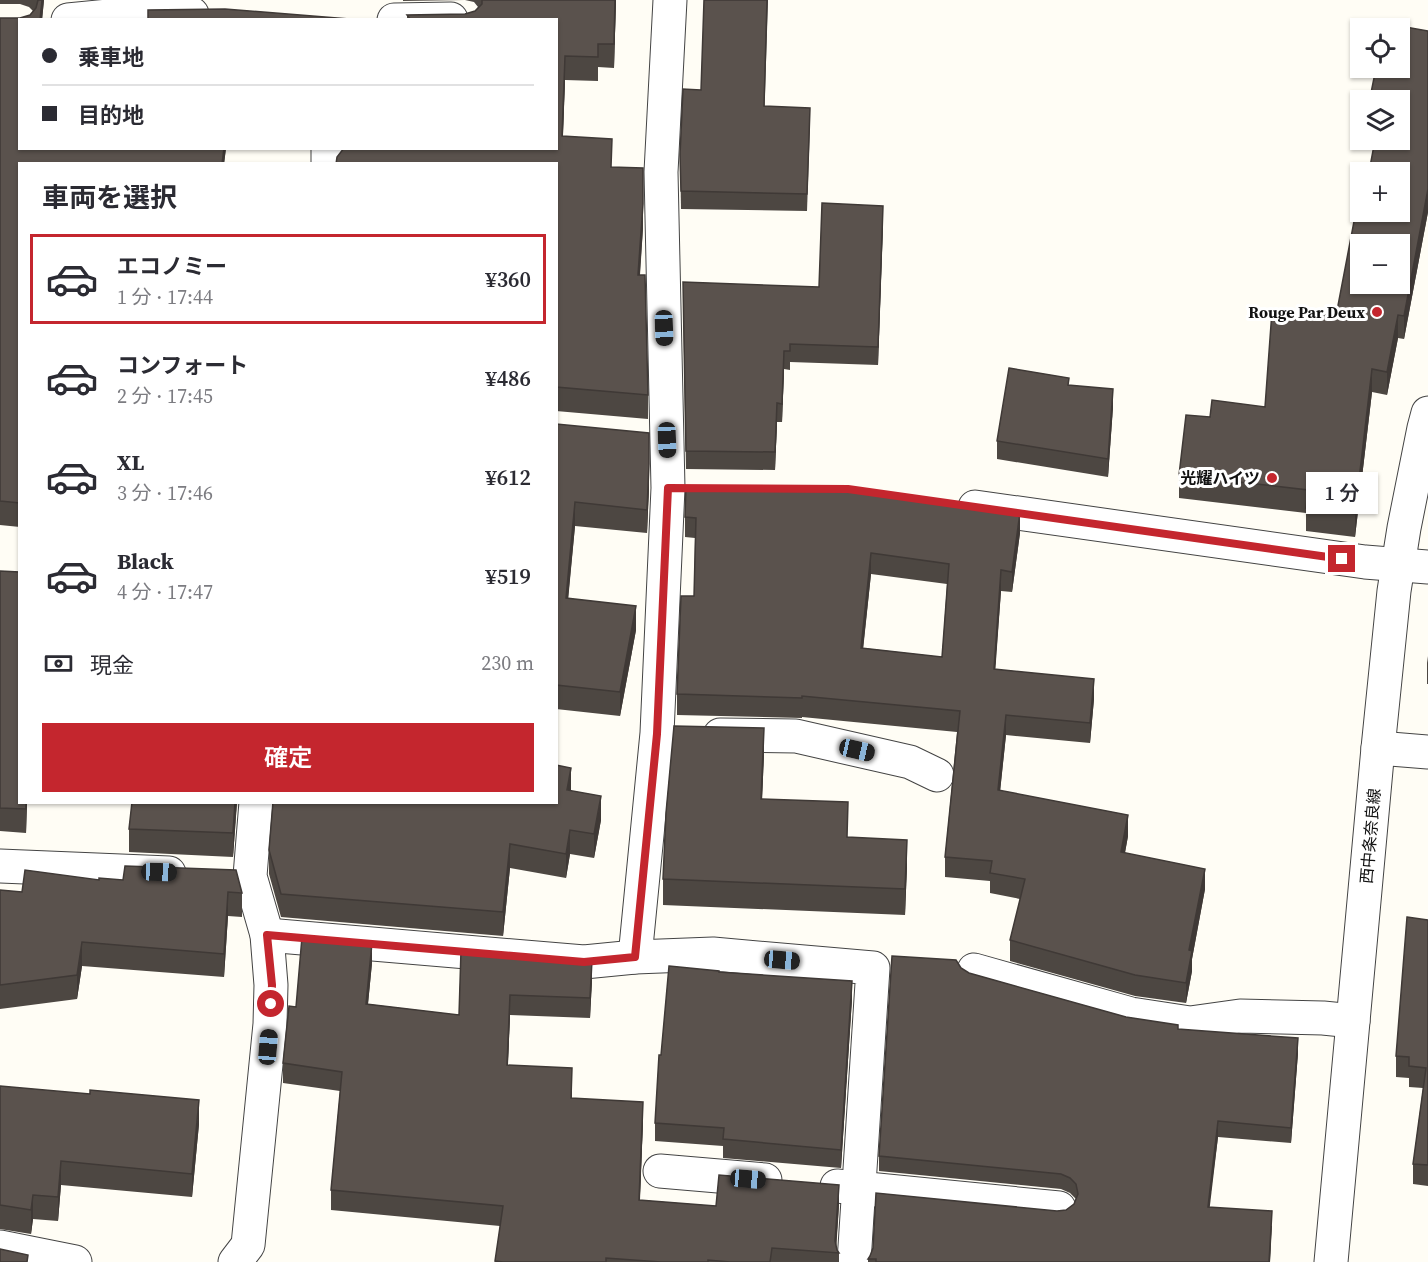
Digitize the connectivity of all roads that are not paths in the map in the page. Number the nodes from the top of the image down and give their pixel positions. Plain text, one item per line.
1 (670, 0) edge
2 (219, 14) edge
3 (88, 18) edge
4 (1428, 413) edge
5 (634, 436) edge
6 (667, 440) junction
7 (942, 503) edge
8 (1413, 566) edge
9 (657, 734) junction
10 (1378, 748) junction
11 (1428, 752) edge
12 (937, 775) dead end
13 (255, 804) edge
14 (0, 866) edge
15 (227, 875) junction
16 (267, 935) junction
17 (635, 957) junction
18 (974, 970) dead end
19 (1353, 1021) junction
20 (660, 1171) dead end
21 (859, 1188) junction
22 (1059, 1208) edge
23 (0, 1247) edge
24 (75, 1262) edge
25 (235, 1262) edge
26 (854, 1262) edge
27 (1331, 1262) edge

1 - 6 street
2 - 3 street
4 - 8 street, 西中条奈良線
5 - 6 street
6 - 9 street
7 - 8 street
8 - 10 street, 西中条奈良線
9 - 12 street
9 - 17 street
10 - 11 street
10 - 19 street, 西中条奈良線
13 - 15 street
14 - 15 street
15 - 16 street
16 - 17 street
16 - 25 street
17 - 21 street
18 - 19 street
19 - 27 street, 西中条奈良線
20 - 21 street
21 - 22 street
21 - 26 street
23 - 24 street

